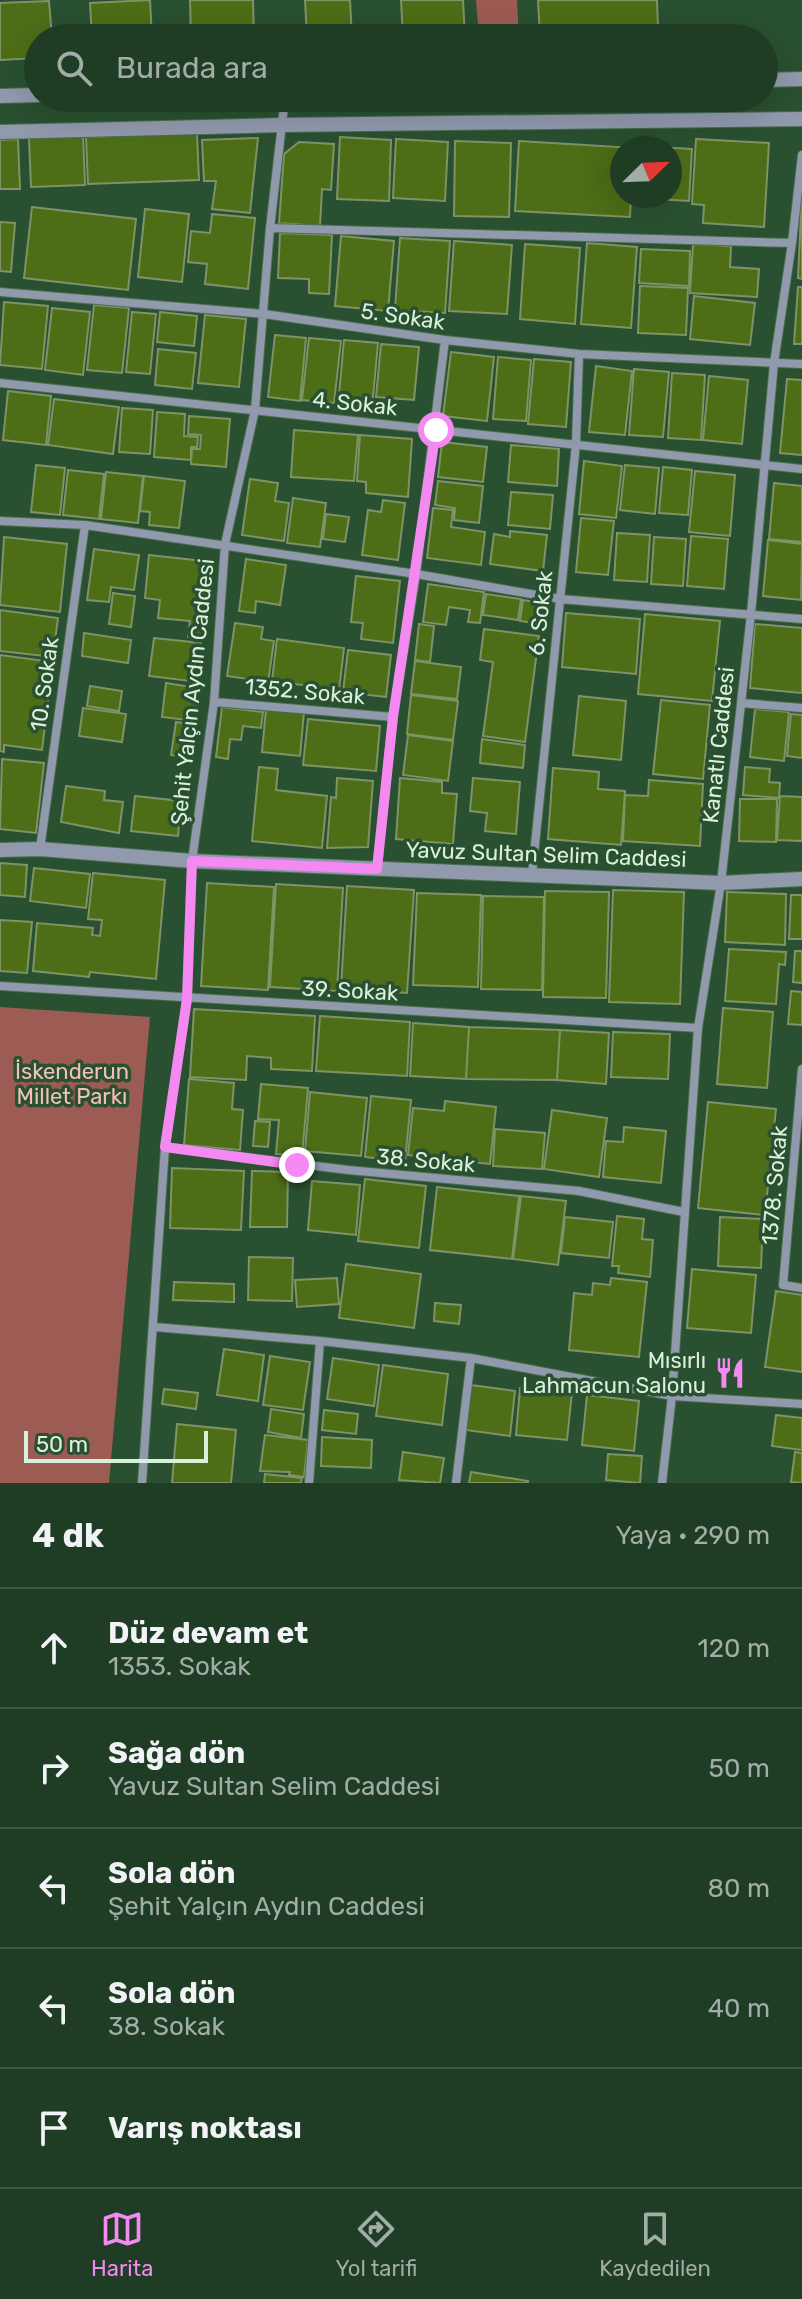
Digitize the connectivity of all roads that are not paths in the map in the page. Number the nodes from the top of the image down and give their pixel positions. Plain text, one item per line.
1 (802, 79) edge
2 (778, 80) edge
3 (24, 95) edge
4 (0, 96) edge
5 (283, 112) edge
6 (802, 119) edge
7 (282, 125) junction
8 (0, 132) edge
9 (802, 155) edge
10 (270, 228) junction
11 (792, 243) junction
12 (0, 292) edge
13 (264, 314) junction
14 (445, 340) junction
15 (579, 354) junction
16 (774, 363) junction
17 (802, 364) edge
18 (0, 383) edge
19 (255, 410) junction
20 (436, 430) junction
21 (576, 444) junction
22 (763, 465) junction
23 (802, 469) edge
24 (0, 521) edge
25 (85, 525) junction
26 (225, 544) junction
27 (416, 574) junction
28 (560, 599) junction
29 (751, 614) junction
30 (802, 619) edge
31 (214, 702) junction
32 (741, 703) junction
33 (802, 708) edge
34 (393, 717) junction
35 (40, 849) junction
36 (0, 850) edge
37 (192, 861) junction
38 (377, 869) junction
39 (532, 874) junction
40 (802, 879) edge
41 (721, 883) junction
42 (0, 986) edge
43 (187, 999) junction
44 (698, 1028) junction
45 (802, 1069) edge
46 (165, 1147) junction
47 (684, 1212) junction
48 (802, 1288) edge
49 (154, 1327) junction
50 (320, 1341) junction
51 (471, 1358) junction
52 (672, 1396) junction
53 (802, 1404) edge
54 (142, 1483) edge
55 (309, 1483) edge
56 (456, 1483) edge
57 (662, 1483) edge

1 - 2 street
3 - 4 street
5 - 7 street, Şehit Yalçın Aydın Caddesi
6 - 7 street
7 - 8 street
7 - 10 street, Şehit Yalçın Aydın Caddesi
9 - 11 street, Kanatlı Caddesi
10 - 11 street
10 - 13 street, Şehit Yalçın Aydın Caddesi
11 - 16 street, Kanatlı Caddesi
12 - 13 street, 5. Sokak
13 - 14 street, 5. Sokak
13 - 19 street, Şehit Yalçın Aydın Caddesi
14 - 15 street, 5. Sokak
14 - 20 street
15 - 16 street, 5. Sokak
15 - 21 street, 6. Sokak
16 - 17 street, 5. Sokak
16 - 22 street, Kanatlı Caddesi
18 - 19 street, 4. Sokak
19 - 20 street, 4. Sokak
19 - 26 street, Şehit Yalçın Aydın Caddesi
20 - 21 street, 4. Sokak
20 - 27 street
21 - 22 street, 4. Sokak
21 - 28 street, 6. Sokak
22 - 23 street, 4. Sokak
22 - 29 street, Kanatlı Caddesi
24 - 25 street
25 - 26 street
25 - 35 street, 10. Sokak
26 - 27 street
26 - 31 street, Şehit Yalçın Aydın Caddesi
27 - 28 street
27 - 34 street
28 - 29 street
28 - 39 street, 6. Sokak
29 - 30 street
29 - 32 street, Kanatlı Caddesi
31 - 34 street, 1352. Sokak
31 - 37 street, Şehit Yalçın Aydın Caddesi
32 - 33 street
32 - 41 street, Kanatlı Caddesi
34 - 38 street
35 - 36 street, Yavuz Sultan Selim Caddesi
35 - 37 street, Yavuz Sultan Selim Caddesi
37 - 38 street, Yavuz Sultan Selim Caddesi
37 - 43 street, Şehit Yalçın Aydın Caddesi
38 - 39 street, Yavuz Sultan Selim Caddesi
39 - 41 street, Yavuz Sultan Selim Caddesi
40 - 41 street, Yavuz Sultan Selim Caddesi
41 - 44 street, Kanatlı Caddesi
42 - 43 street, 39. Sokak
43 - 44 street, 39. Sokak
43 - 46 street, Şehit Yalçın Aydın Caddesi
44 - 47 street, Kanatlı Caddesi
45 - 48 street, 1378. Sokak
46 - 47 street, 38. Sokak
46 - 49 street, Şehit Yalçın Aydın Caddesi
47 - 52 street, Kanatlı Caddesi
49 - 50 street
49 - 54 street, Şehit Yalçın Aydın Caddesi
50 - 51 street
50 - 55 street
51 - 52 street
51 - 56 street
52 - 53 street
52 - 57 street, Kanatlı Caddesi

